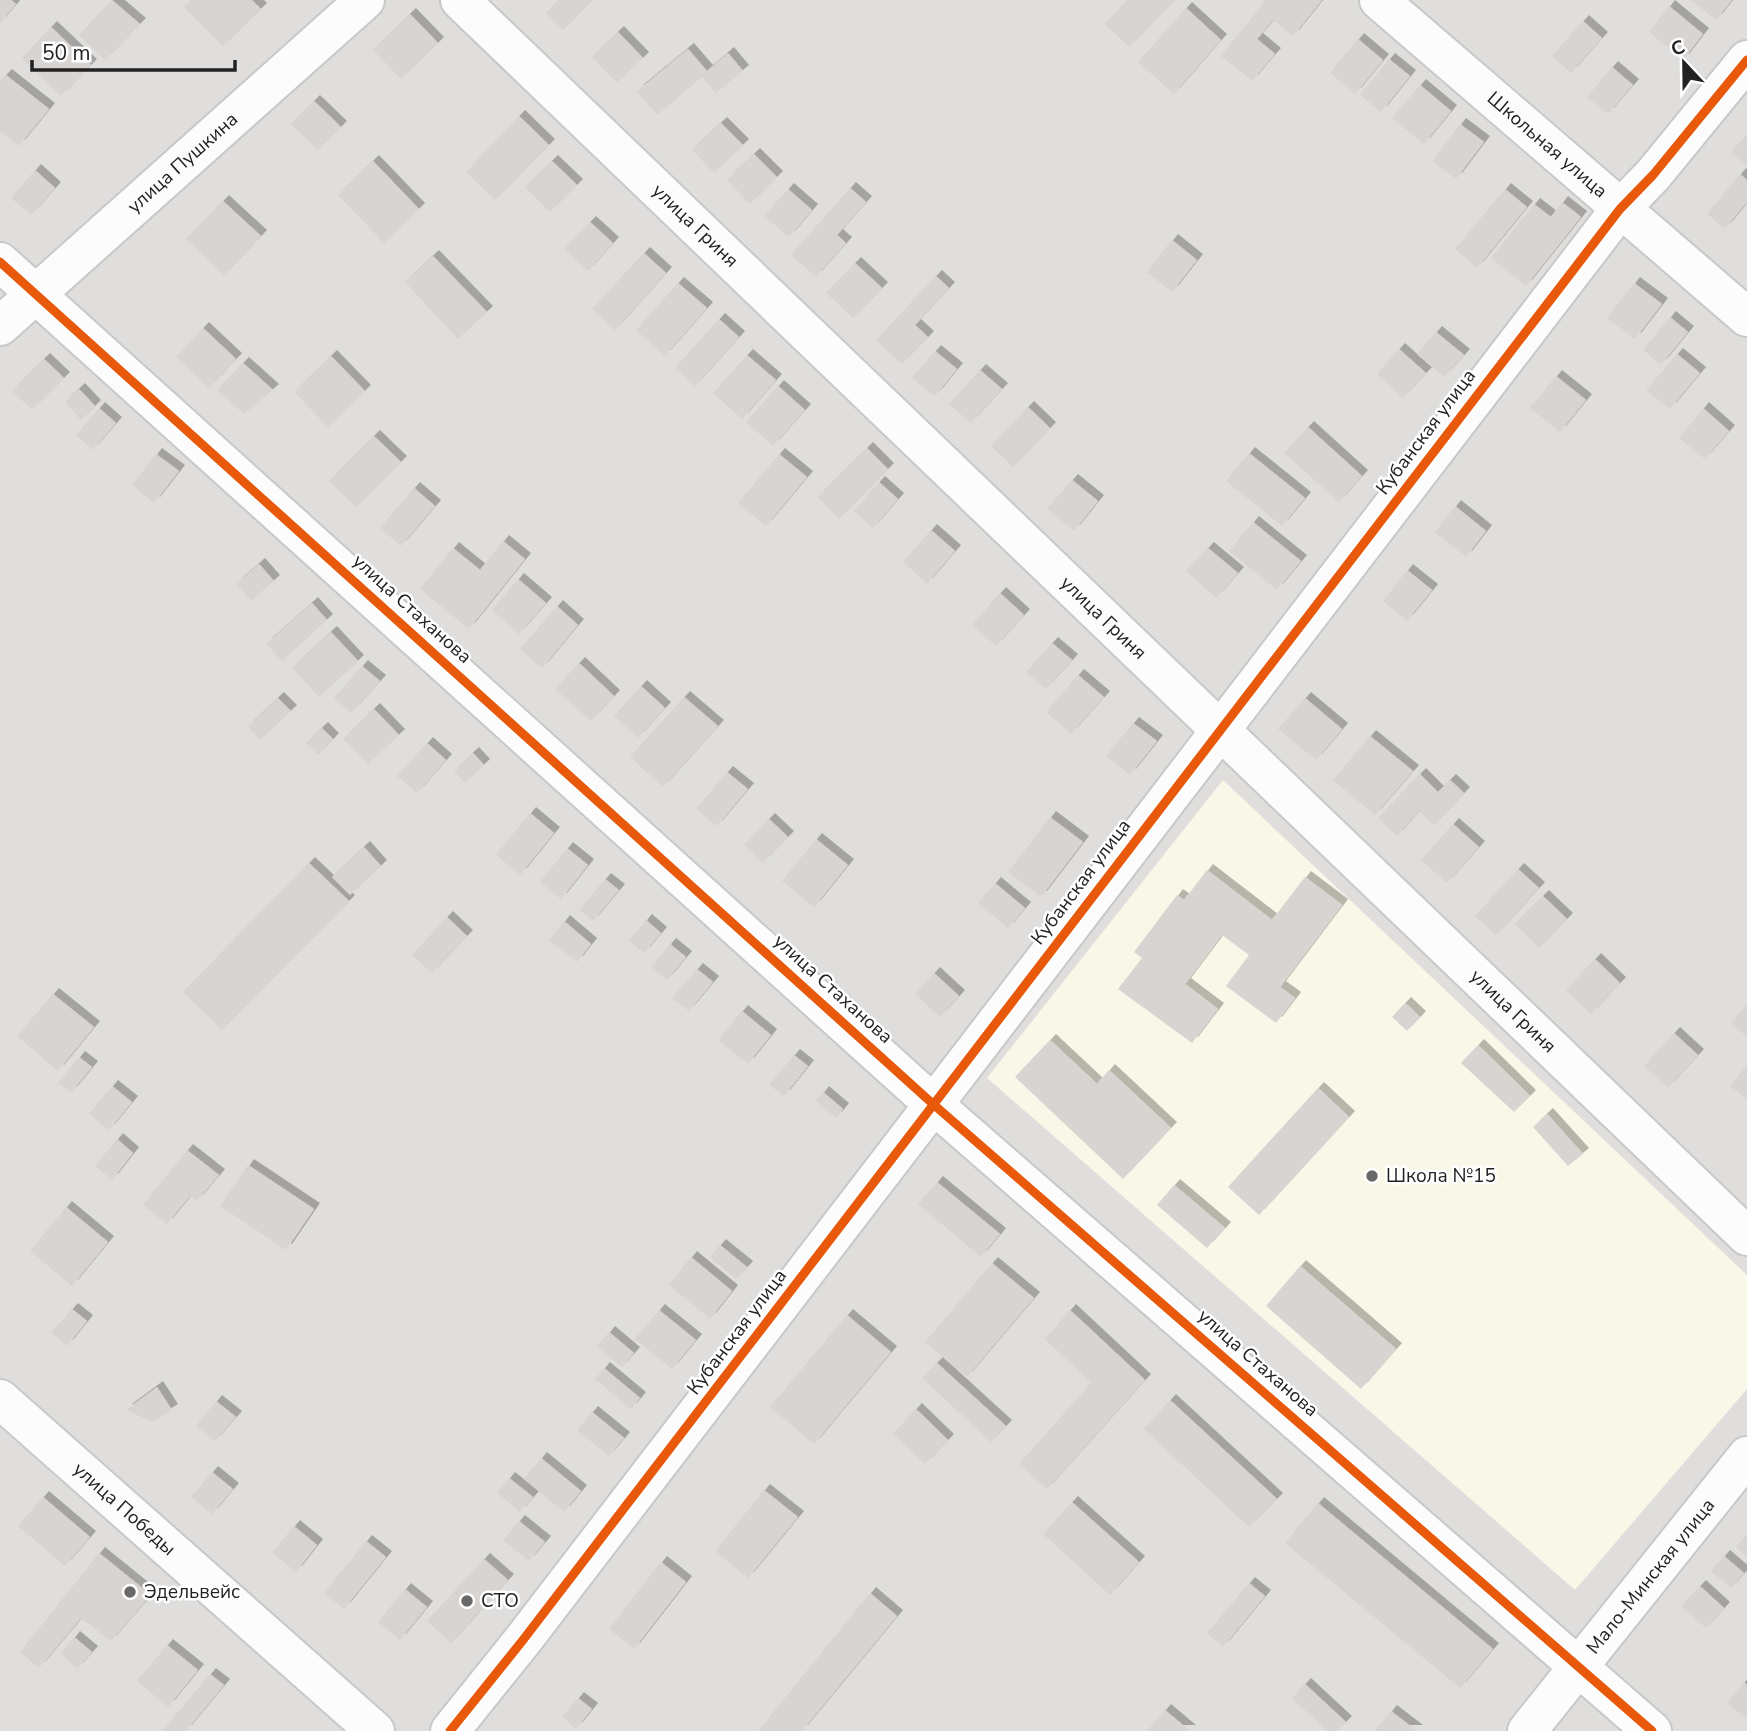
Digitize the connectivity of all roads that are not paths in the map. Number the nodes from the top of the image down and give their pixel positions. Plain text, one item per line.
1 (365, 0) edge
2 (460, 0) edge
3 (1379, 0) edge
4 (1747, 60) edge
5 (1620, 209) junction
6 (0, 262) edge
7 (36, 293) junction
8 (1747, 317) edge
9 (0, 326) edge
10 (1221, 729) junction
11 (933, 1104) junction
12 (1747, 1236) edge
13 (0, 1399) edge
14 (1747, 1456) edge
15 (1580, 1666) junction
16 (375, 1731) edge
17 (450, 1731) edge
18 (1527, 1731) edge
19 (1652, 1731) edge

1 - 7 street, улица Пушкина
2 - 10 street, улица Гриня
3 - 5 street, Школьная улица
4 - 5 street, Кубанская улица
5 - 8 street, Школьная улица
5 - 10 street, Кубанская улица
6 - 7 street, улица Стаханова
7 - 9 street, улица Пушкина
7 - 11 street, улица Стаханова
10 - 11 street, Кубанская улица
10 - 12 street, улица Гриня
11 - 15 street, улица Стаханова
11 - 17 street, Кубанская улица
13 - 16 street, улица Победы
14 - 15 street, Мало-Минская улица
15 - 18 street, Мало-Минская улица
15 - 19 street, улица Стаханова

